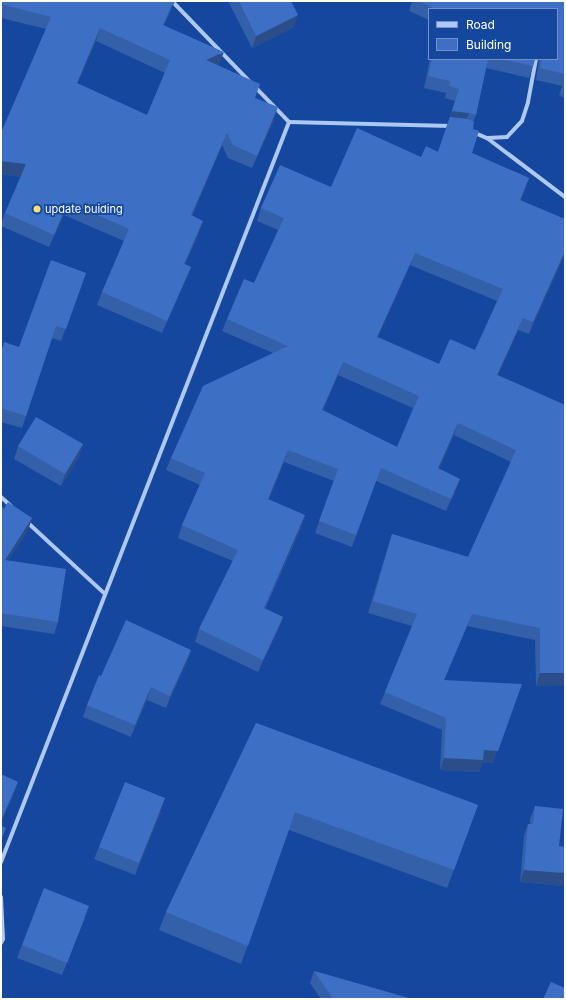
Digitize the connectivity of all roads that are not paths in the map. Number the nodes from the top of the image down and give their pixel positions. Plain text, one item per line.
1 (172, 1) edge
2 (536, 60) edge
3 (289, 122) junction
4 (457, 127) edge
5 (470, 130) edge
6 (487, 138) junction
7 (565, 198) edge
8 (1, 497) edge
9 (17, 513) edge
10 (22, 518) edge
11 (105, 594) junction
12 (1, 862) edge
13 (1, 897) edge
14 (1, 943) edge

1 - 3 street
2 - 6 street
3 - 4 street
3 - 11 street
5 - 6 street
6 - 7 street
8 - 9 street
10 - 11 street
11 - 12 street
13 - 14 street

